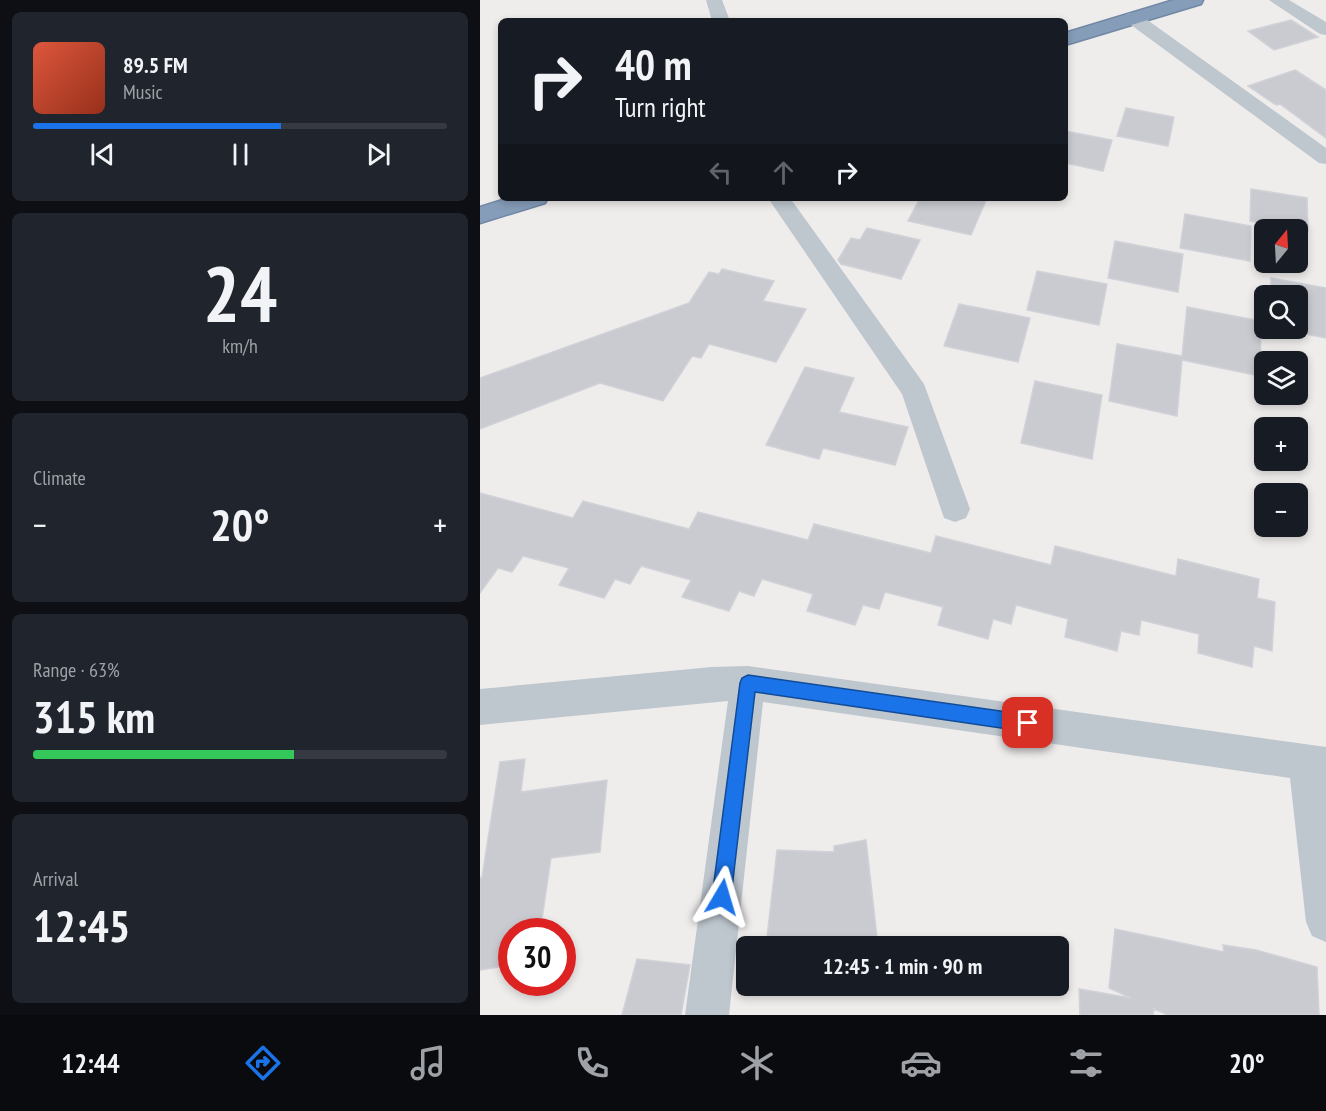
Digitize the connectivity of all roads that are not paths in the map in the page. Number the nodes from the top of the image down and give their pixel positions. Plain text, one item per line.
1 (714, 0) edge
2 (1194, 0) edge
3 (1277, 0) edge
4 (1136, 9) edge
5 (720, 18) edge
6 (1068, 21) edge
7 (1326, 30) edge
8 (1068, 38) edge
9 (1326, 158) edge
10 (498, 187) edge
11 (480, 192) edge
12 (526, 201) edge
13 (781, 201) edge
14 (480, 215) edge
15 (955, 509) dead end
16 (748, 683) junction
17 (480, 707) edge
18 (1317, 764) edge
19 (1326, 922) edge
20 (707, 1015) edge

1 - 5 street
2 - 4 highway
3 - 7 street
4 - 6 highway
4 - 8 highway
4 - 9 street
10 - 11 highway
12 - 14 highway
13 - 15 street
16 - 17 street
16 - 18 street
16 - 20 street
18 - 19 street

